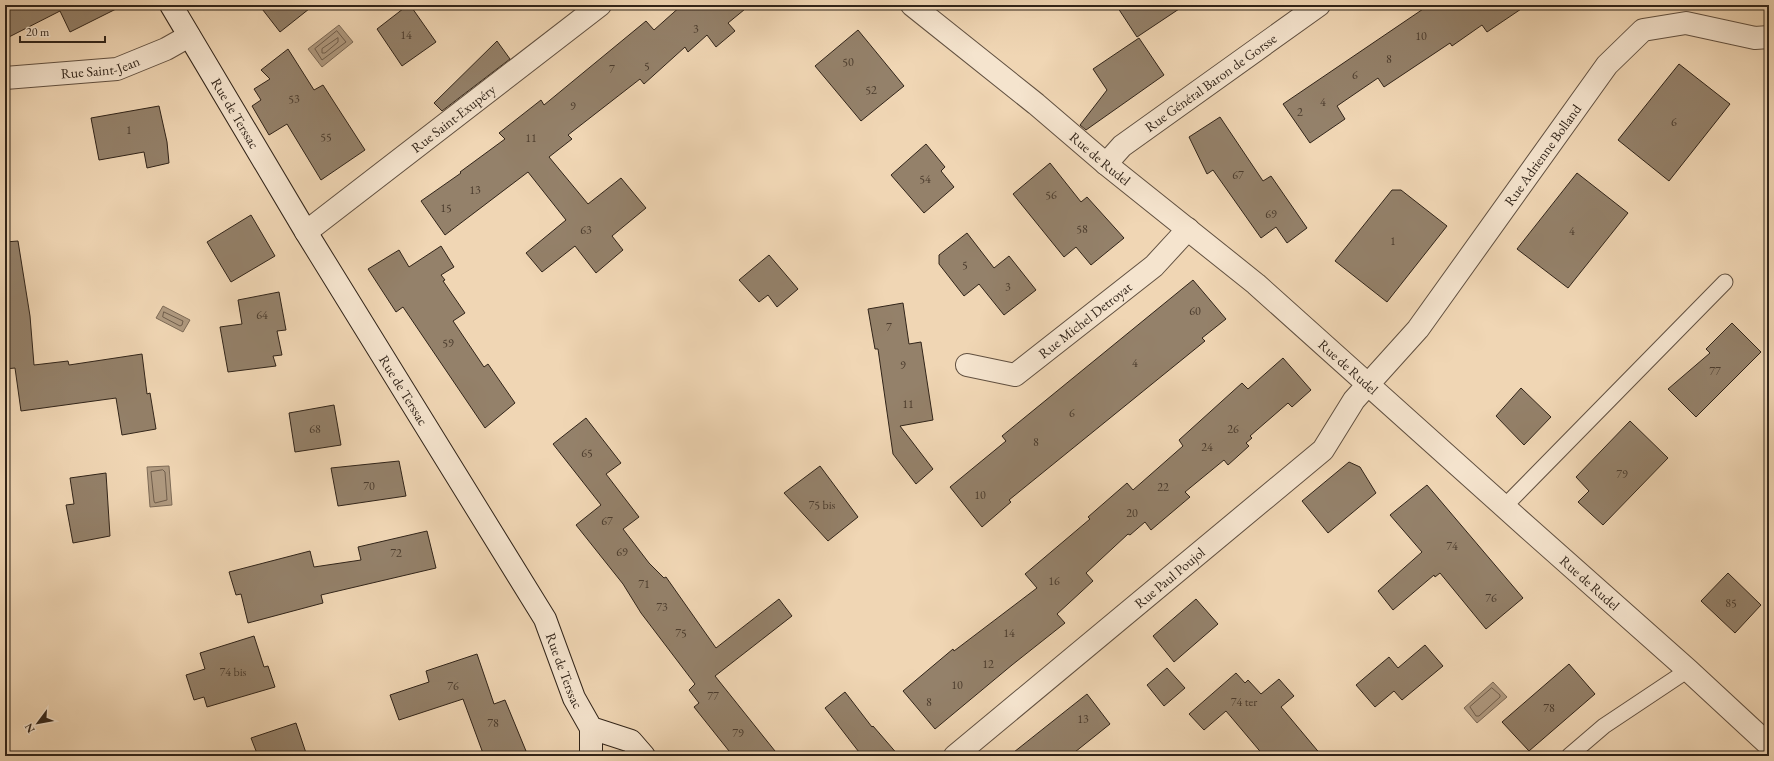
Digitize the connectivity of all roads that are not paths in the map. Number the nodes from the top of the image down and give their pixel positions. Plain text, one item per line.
1 (171, 5) edge
2 (600, 5) edge
3 (912, 5) edge
4 (1319, 5) edge
5 (189, 36) junction
6 (1769, 37) edge
7 (5, 78) edge
8 (1106, 164) junction
9 (1188, 229) junction
10 (306, 232) junction
11 (1726, 282) dead end
12 (967, 365) dead end
13 (1367, 384) junction
14 (1504, 507) junction
15 (1688, 670) junction
16 (591, 728) junction
17 (1769, 745) edge
18 (590, 756) edge
19 (644, 756) edge
20 (955, 756) edge
21 (1569, 756) edge

1 - 5 street, Rue de Terssac
2 - 10 street, Rue Saint-Exupéry
3 - 8 street, Rue de Rudel
4 - 8 street, Rue Général Baron de Gorsse
5 - 7 street, Rue Saint-Jean
5 - 10 street, Rue de Terssac
6 - 13 street, Rue Adrienne Bolland
8 - 9 street, Rue de Rudel
9 - 12 street, Rue Michel Detroyat
9 - 13 street, Rue de Rudel
10 - 16 street, Rue de Terssac
11 - 14 lane
13 - 14 street, Rue de Rudel
13 - 20 street, Rue Paul Poujol
14 - 15 street, Rue de Rudel
15 - 17 street, Rue de Rudel
15 - 21 lane
16 - 18 street
16 - 19 street

